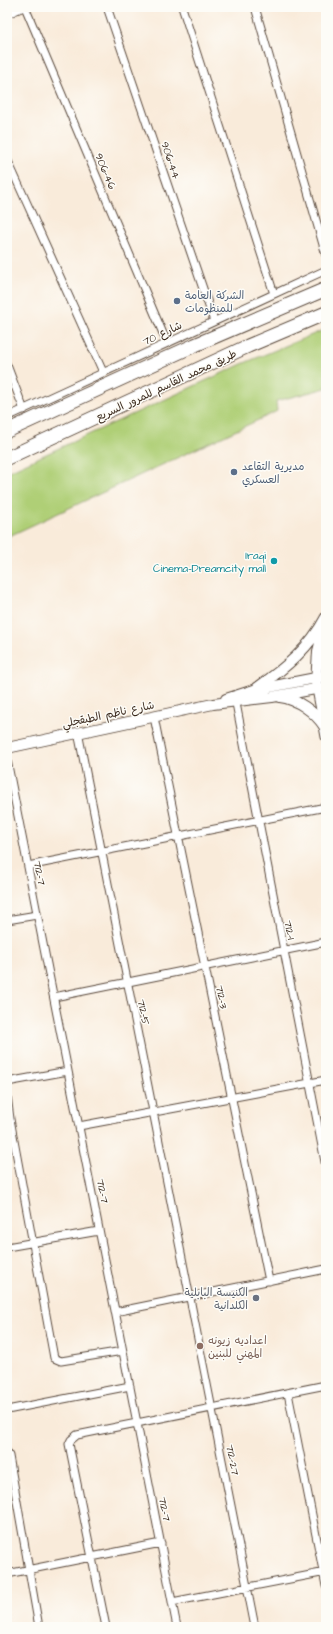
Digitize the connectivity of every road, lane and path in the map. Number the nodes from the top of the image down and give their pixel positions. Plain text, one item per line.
1 (21, 7) edge
2 (25, 7) edge
3 (107, 7) edge
4 (182, 7) edge
5 (256, 7) edge
6 (7, 13) edge
7 (7, 159) edge
8 (326, 255) edge
9 (326, 270) edge
10 (326, 289) edge
11 (274, 294) junction
12 (326, 313) edge
13 (214, 321) junction
14 (167, 343) junction
15 (7, 365) edge
16 (103, 372) junction
17 (24, 410) junction
18 (7, 417) edge
19 (7, 431) edge
20 (7, 458) edge
21 (326, 617) edge
22 (326, 623) edge
23 (321, 677) edge
24 (322, 688) edge
25 (254, 690) junction
26 (272, 697) junction
27 (235, 699) junction
28 (154, 717) junction
29 (324, 726) junction
30 (78, 732) junction
31 (326, 737) edge
32 (7, 748) edge
33 (7, 760) edge
34 (326, 807) edge
35 (258, 821) junction
36 (178, 836) junction
37 (101, 851) junction
38 (28, 866) junction
39 (37, 915) junction
40 (7, 920) edge
41 (326, 942) edge
42 (283, 951) junction
43 (205, 967) junction
44 (127, 982) junction
45 (54, 997) junction
46 (68, 1071) junction
47 (326, 1080) edge
48 (7, 1082) edge
49 (310, 1083) junction
50 (7, 1095) edge
51 (231, 1098) junction
52 (153, 1112) junction
53 (8, 1119) edge
54 (79, 1126) junction
55 (326, 1167) edge
56 (99, 1230) junction
57 (32, 1242) junction
58 (7, 1247) edge
59 (326, 1269) edge
60 (269, 1281) junction
61 (189, 1297) junction
62 (115, 1312) junction
63 (123, 1351) junction
64 (326, 1385) edge
65 (130, 1386) junction
66 (288, 1393) junction
67 (212, 1409) junction
68 (7, 1410) edge
69 (137, 1424) junction
70 (7, 1452) edge
71 (10, 1483) edge
72 (161, 1543) junction
73 (93, 1557) junction
74 (29, 1570) junction
75 (325, 1572) edge
76 (7, 1574) edge
77 (326, 1586) edge
78 (247, 1587) junction
79 (172, 1602) junction
80 (39, 1627) edge
81 (106, 1627) edge
82 (177, 1627) edge
83 (255, 1627) edge

1 - 6 street
2 - 14 street, 906-46
3 - 13 street, 906-44
4 - 11 street
5 - 8 street
7 - 16 street
9 - 11 street, شارع 70
10 - 19 highway, طريق محمد القاسم للمرور السريع
11 - 13 street, شارع 70
12 - 20 highway, طريق محمد القاسم للمرور السريع
13 - 14 street, شارع 70
14 - 16 street, شارع 70
15 - 17 street
16 - 17 street, شارع 70
17 - 18 street, شارع 70
21 - 25 main road
22 - 23 main road
23 - 24 main road
23 - 25 main road, شارع ناظم الطبقجلي
24 - 26 main road, شارع ناظم الطبقجلي
24 - 29 street
25 - 27 main road, شارع ناظم الطبقجلي
26 - 27 main road, شارع ناظم الطبقجلي
26 - 29 main road
27 - 28 main road, شارع ناظم الطبقجلي
27 - 35 street, 712-1
28 - 30 main road, شارع ناظم الطبقجلي
28 - 36 street, 712-3
29 - 31 street
30 - 32 main road, شارع ناظم الطبقجلي
30 - 37 street, 712-5
33 - 38 street, 712-7
34 - 35 street
35 - 36 street
35 - 42 street, 712-1
36 - 37 street
36 - 43 street, 712-3
37 - 38 street
37 - 44 street, 712-5
38 - 39 street, 712-7
39 - 40 street
39 - 45 street, 712-7
41 - 42 street
42 - 43 street
42 - 49 street, 712-1
43 - 44 street
43 - 51 street, 712-3
44 - 45 street
44 - 52 street, 712-5
45 - 46 street, 712-7
46 - 48 street
46 - 54 street, 712-7
47 - 49 street
49 - 51 street
49 - 55 street, 712-1
50 - 53 street
51 - 52 street
51 - 60 street, 712-3
52 - 54 street
52 - 61 street, 712-5
53 - 57 street
54 - 56 street, 712-7
56 - 57 street
56 - 62 street, 712-7
57 - 58 street
57 - 63 street
59 - 60 street
60 - 61 street
61 - 62 street
61 - 67 street, 712-27
62 - 63 street, 712-7
63 - 65 street, 712-7
64 - 66 street
65 - 68 street
65 - 69 street, 712-7
66 - 67 street
66 - 75 street
67 - 69 street
67 - 78 street, 712-27
69 - 72 street, 712-7
69 - 73 street
70 - 71 street
71 - 74 street
72 - 73 street
72 - 79 street, 712-7
73 - 74 street
73 - 81 street
74 - 76 street
74 - 80 street
75 - 77 street
75 - 78 street
78 - 79 street
78 - 83 street, 712-27
79 - 82 street, 712-7

